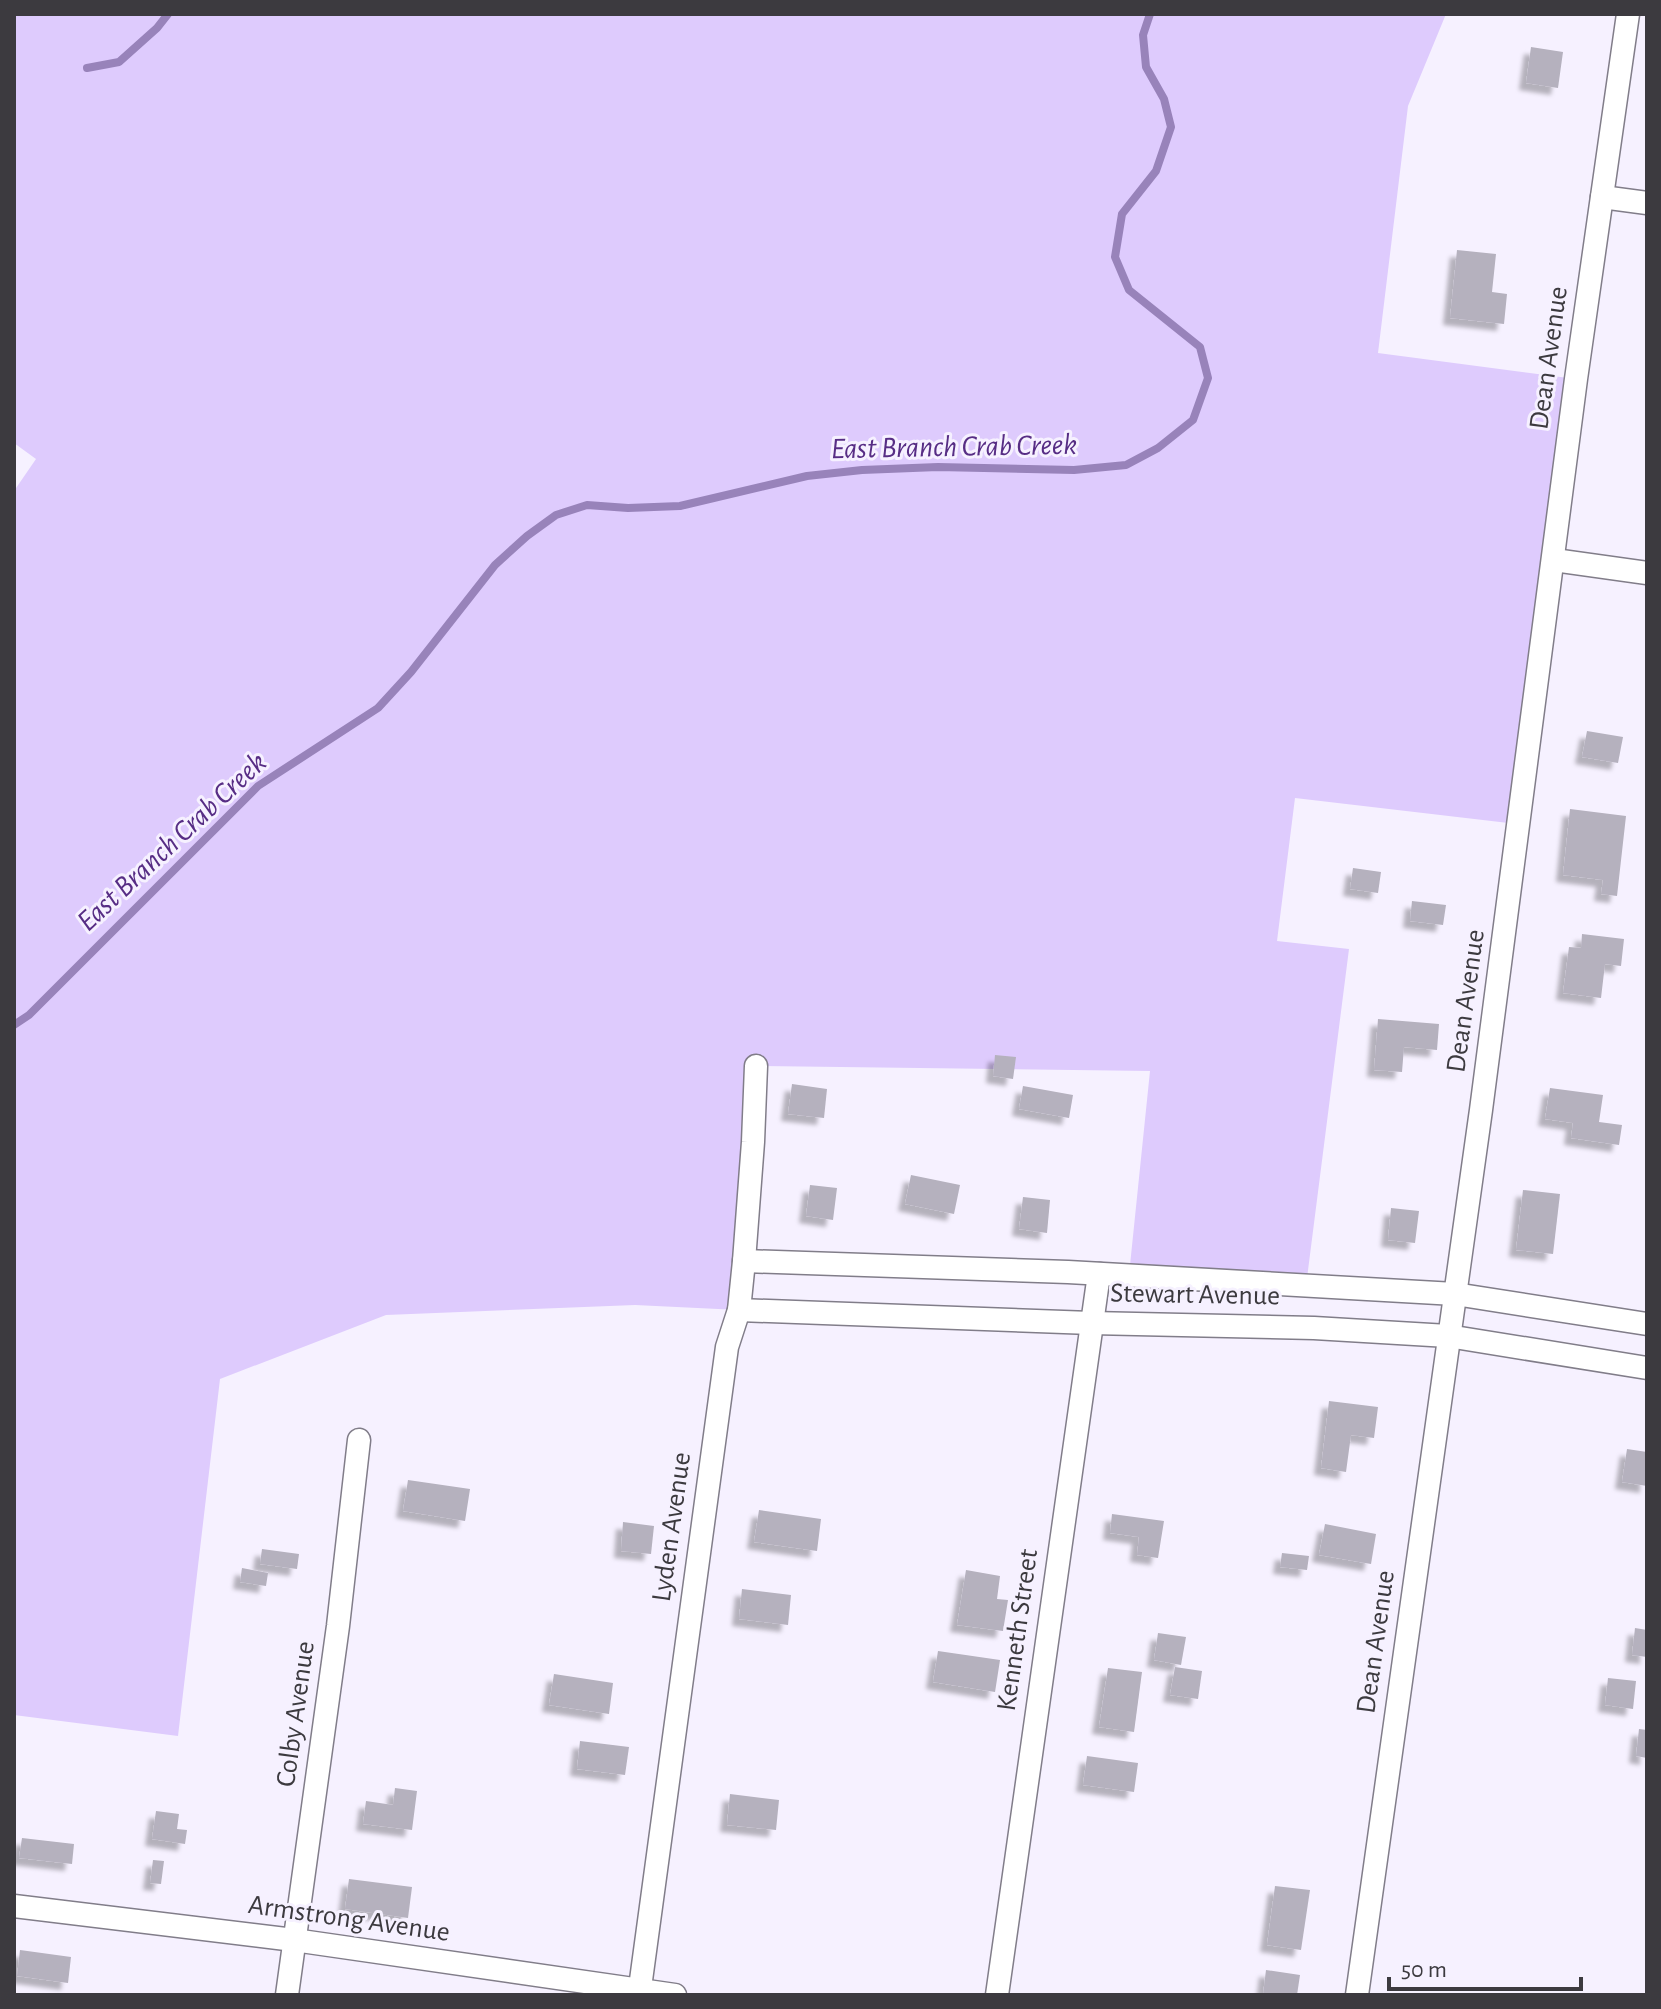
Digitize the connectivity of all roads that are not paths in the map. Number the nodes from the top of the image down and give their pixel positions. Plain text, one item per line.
1 (1628, 14) edge
2 (1602, 197) junction
3 (1647, 203) edge
4 (1554, 560) junction
5 (1647, 573) edge
6 (756, 1066) dead end
7 (744, 1261) junction
8 (1099, 1274) junction
9 (1455, 1294) junction
10 (739, 1310) junction
11 (1091, 1323) junction
12 (1647, 1324) edge
13 (1448, 1336) junction
14 (1647, 1368) edge
15 (359, 1440) dead end
16 (14, 1906) edge
17 (294, 1940) junction
18 (639, 1992) edge
19 (287, 1995) edge
20 (675, 1995) edge
21 (997, 1995) edge
22 (1357, 1995) edge

1 - 2 street, Dean Avenue
2 - 3 street
2 - 4 street, Dean Avenue
4 - 5 street
4 - 9 street, Dean Avenue
6 - 7 street, Lyden Avenue
7 - 8 street, Stewart Avenue
7 - 10 street, Lyden Avenue
8 - 9 street, Stewart Avenue
8 - 11 street, Kenneth Street
9 - 12 street, Stewart Avenue
9 - 13 street, Dean Avenue
10 - 11 street, Stewart Avenue
10 - 18 street, Lyden Avenue
11 - 13 street, Stewart Avenue
11 - 21 street, Kenneth Street
13 - 14 street, Stewart Avenue
13 - 22 street, Dean Avenue
15 - 17 street, Colby Avenue
16 - 17 street, Armstrong Avenue
17 - 18 street, Armstrong Avenue
17 - 19 street, Colby Avenue
18 - 20 street, Armstrong Avenue

